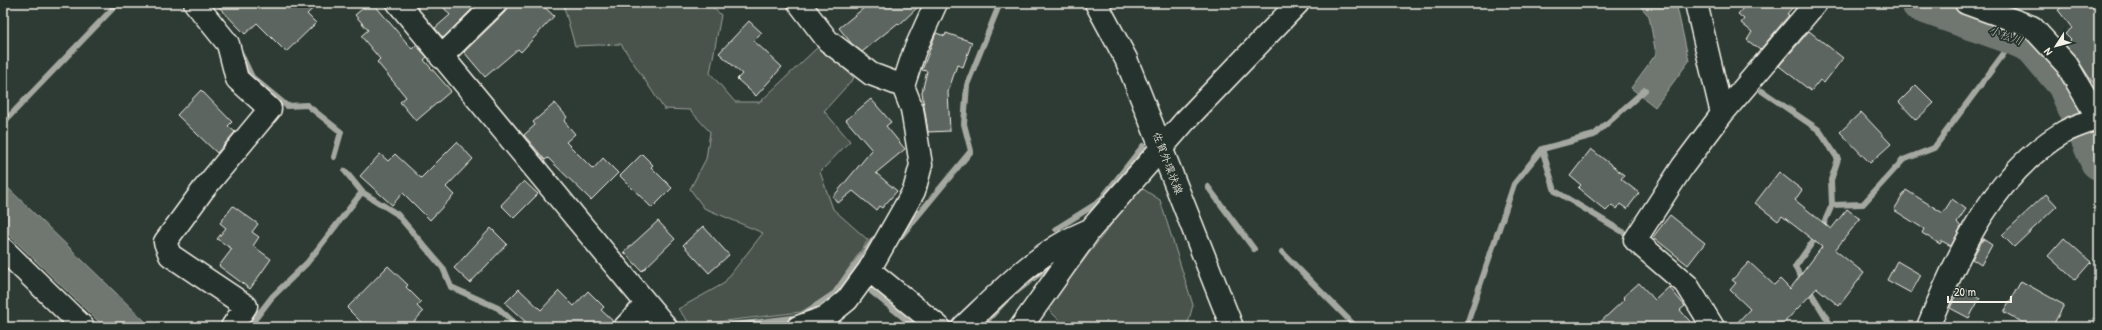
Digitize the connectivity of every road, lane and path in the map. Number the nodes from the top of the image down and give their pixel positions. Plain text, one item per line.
1 (195, 3) edge
2 (398, 3) edge
3 (496, 3) edge
4 (799, 3) edge
5 (936, 3) edge
6 (1096, 3) edge
7 (1298, 3) edge
8 (1696, 3) edge
9 (1816, 3) edge
10 (1966, 3) edge
11 (441, 57) junction
12 (903, 86) junction
13 (1722, 114) junction
14 (2098, 119) edge
15 (1162, 147) junction
16 (1090, 230) junction
17 (3, 250) edge
18 (869, 270) junction
19 (646, 305) junction
20 (83, 327) edge
21 (232, 327) edge
22 (625, 327) edge
23 (666, 327) edge
24 (798, 327) edge
25 (939, 327) edge
26 (963, 327) edge
27 (1021, 327) edge
28 (1232, 327) edge
29 (1713, 327) edge
30 (1928, 327) edge

1 - 21 street
2 - 11 street
3 - 11 street
4 - 12 street
5 - 12 street
6 - 15 street, 佐賀外環状線
7 - 15 street
8 - 13 street
9 - 13 street
10 - 14 street
11 - 19 street
12 - 18 street
13 - 29 street
14 - 30 street
15 - 16 street
15 - 28 street, 佐賀外環状線
16 - 26 street
16 - 27 street
17 - 20 street
18 - 24 street
18 - 25 street
19 - 22 street
19 - 23 street

